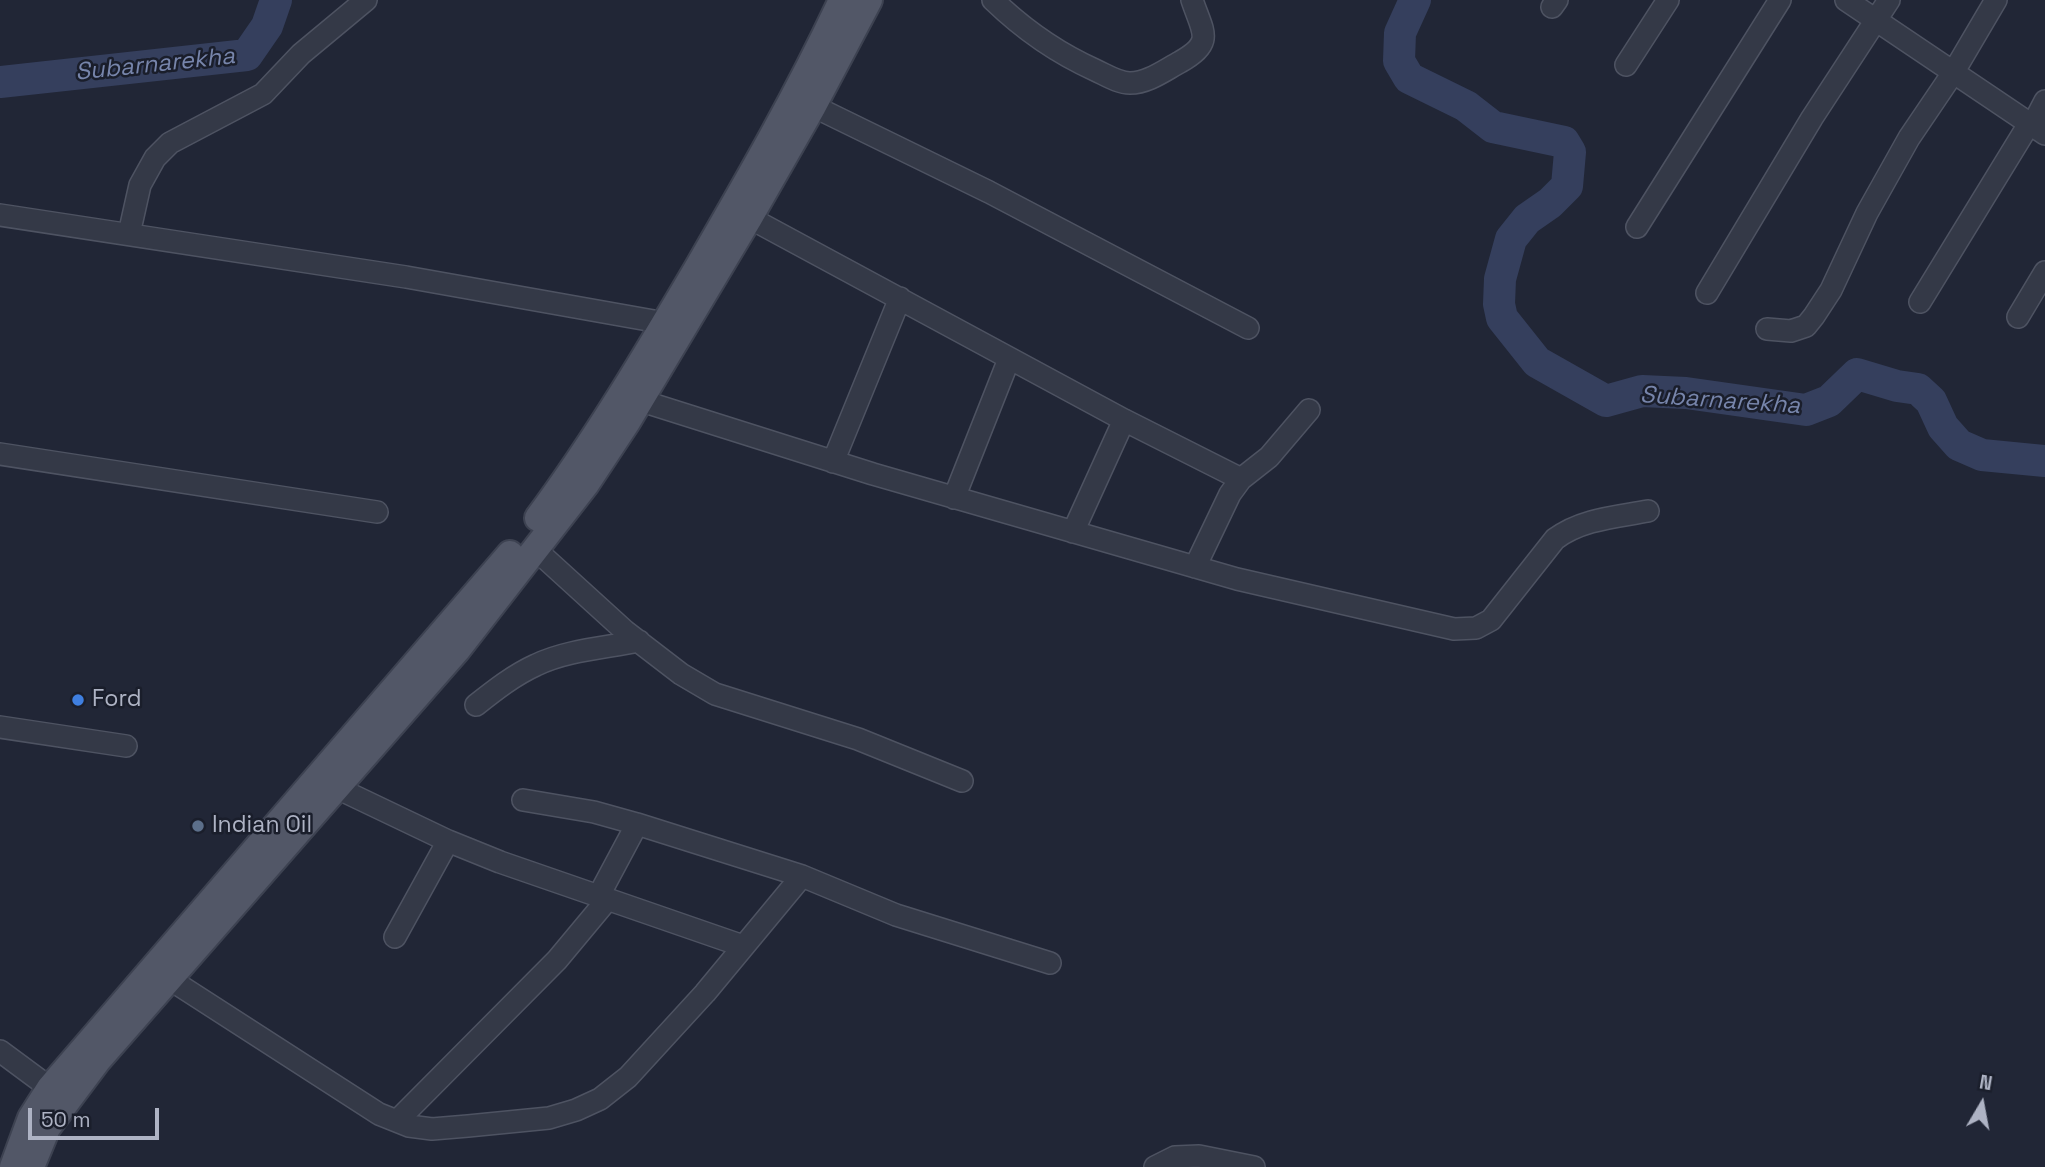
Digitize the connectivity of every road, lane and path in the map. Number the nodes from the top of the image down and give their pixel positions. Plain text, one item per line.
1 (366, 0) edge
2 (869, 0) edge
3 (993, 0) edge
4 (1192, 0) edge
5 (1668, 0) edge
6 (1780, 0) edge
7 (1846, 0) edge
8 (1889, 0) edge
9 (1996, 0) edge
10 (835, 2) edge
11 (1876, 21) junction
12 (1626, 65) dead end
13 (1953, 74) junction
14 (2045, 101) edge
15 (813, 106) junction
16 (2035, 128) edge
17 (740, 213) junction
18 (0, 215) edge
19 (1637, 227) dead end
20 (129, 234) junction
21 (2045, 272) edge
22 (1707, 293) dead end
23 (900, 298) junction
24 (1920, 302) dead end
25 (2018, 317) dead end
26 (665, 323) junction
27 (1248, 328) dead end
28 (1767, 329) dead end
29 (1009, 359) junction
30 (631, 397) junction
31 (1309, 411) dead end
32 (1124, 420) junction
33 (0, 454) edge
34 (833, 462) junction
35 (1241, 479) junction
36 (954, 498) junction
37 (1648, 511) dead end
38 (377, 512) dead end
39 (1073, 532) junction
40 (536, 550) junction
41 (1195, 567) junction
42 (639, 641) junction
43 (476, 705) dead end
44 (0, 727) edge
45 (126, 746) dead end
46 (328, 780) junction
47 (962, 781) dead end
48 (523, 800) dead end
49 (637, 824) junction
50 (448, 841) junction
51 (802, 877) junction
52 (603, 898) junction
53 (200, 927) junction
54 (395, 937) dead end
55 (743, 946) junction
56 (1050, 963) dead end
57 (168, 978) junction
58 (0, 1051) edge
59 (50, 1088) junction
60 (397, 1121) junction
61 (1191, 1162) edge
62 (13, 1167) edge
63 (31, 1167) edge
64 (1155, 1167) edge
65 (1254, 1167) edge

1 - 20 street
2 - 15 main road
3 - 4 street
5 - 12 street
6 - 19 street
7 - 11 street
8 - 11 street
9 - 13 street
10 - 17 main road
11 - 13 street
11 - 22 street
13 - 16 street
13 - 28 street
14 - 16 street
15 - 17 main road
15 - 27 street
16 - 24 street
17 - 23 street
17 - 26 main road
17 - 30 main road
18 - 20 street
20 - 26 street
21 - 25 street
23 - 29 street
23 - 34 street
26 - 30 main road
29 - 32 street
29 - 36 street
30 - 34 street
30 - 40 main road
30 - 46 main road
31 - 35 street
32 - 35 street
32 - 39 street
33 - 38 street
34 - 36 street
35 - 41 street
36 - 39 street
37 - 41 street
39 - 41 street
40 - 42 street
40 - 46 main road
42 - 43 street
42 - 47 street
44 - 45 street
46 - 50 street
46 - 53 main road
48 - 49 street
49 - 51 street
49 - 52 street
50 - 52 street
50 - 54 street
51 - 55 street
51 - 56 street
52 - 55 street
52 - 60 street
53 - 57 main road
53 - 59 main road
55 - 60 street
57 - 60 street
57 - 63 main road
58 - 59 street
59 - 62 main road
61 - 64 street
61 - 65 street

